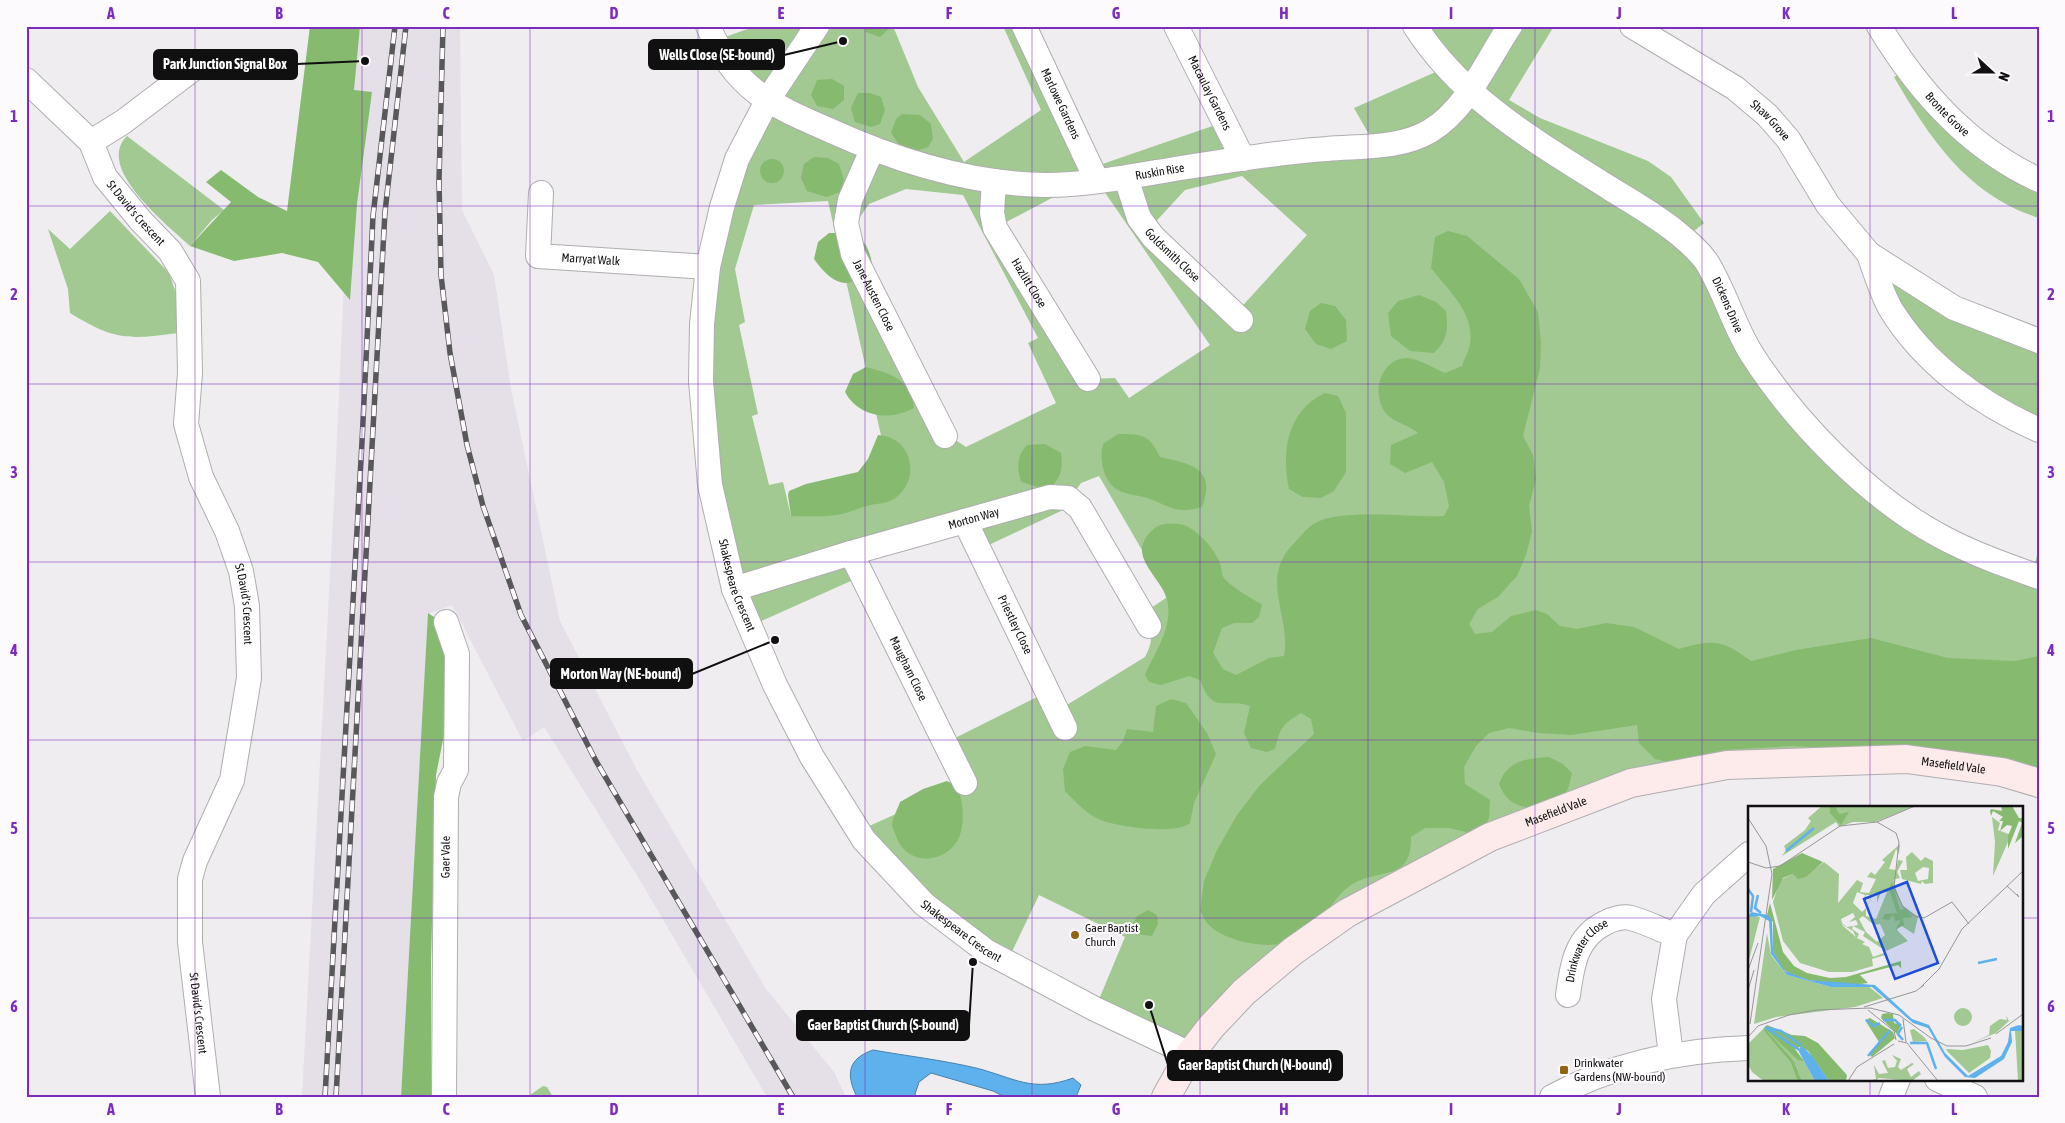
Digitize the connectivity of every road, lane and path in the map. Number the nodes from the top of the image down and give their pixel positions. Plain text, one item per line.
1 (708, 26) edge
2 (817, 26) edge
3 (1024, 26) edge
4 (1176, 26) edge
5 (1415, 26) edge
6 (1510, 26) edge
7 (1632, 26) edge
8 (1879, 26) edge
9 (197, 66) dead end
10 (26, 80) edge
11 (1470, 91) junction
12 (767, 101) junction
13 (91, 142) junction
14 (872, 150) junction
15 (1243, 159) junction
16 (1126, 178) junction
17 (2039, 180) edge
18 (994, 181) junction
19 (1097, 181) junction
20 (541, 192) dead end
21 (1869, 254) junction
22 (708, 267) junction
23 (1241, 320) dead end
24 (2039, 341) edge
25 (1088, 379) dead end
26 (2039, 430) edge
27 (945, 436) dead end
28 (965, 521) junction
29 (851, 553) junction
30 (2039, 577) edge
31 (734, 589) junction
32 (446, 622) dead end
33 (1149, 626) dead end
34 (1065, 728) dead end
35 (2039, 782) edge
36 (965, 783) dead end
37 (1748, 855) edge
38 (1675, 935) junction
39 (1568, 995) dead end
40 (1748, 1048) edge
41 (1190, 1054) junction
42 (1671, 1055) junction
43 (1898, 1080) edge
44 (1939, 1080) edge
45 (208, 1097) edge
46 (444, 1097) edge
47 (1166, 1097) edge
48 (1552, 1097) edge
49 (1891, 1097) edge
50 (1976, 1097) edge

1 - 12 street, Ruskin Rise
2 - 12 street, Shakespeare Crescent
3 - 19 street, Marlowe Gardens
4 - 15 street, Macaulay Gardens
5 - 11 street, Dickens Drive
6 - 11 street, Ruskin Rise
7 - 21 street, Shaw Grove
8 - 17 street, Bronte Grove
9 - 13 street
10 - 13 street, St David's Crescent
11 - 15 street, Ruskin Rise
11 - 30 street, Dickens Drive
12 - 14 street, Ruskin Rise
12 - 22 street, Shakespeare Crescent
13 - 45 street, St David's Crescent
14 - 18 street, Ruskin Rise
14 - 27 street, Jane Austen Close
15 - 16 street, Ruskin Rise
16 - 19 street, Ruskin Rise
16 - 23 street, Goldsmith Close
18 - 19 street, Ruskin Rise
18 - 25 street, Hazlitt Close
20 - 22 street, Marryat Walk
21 - 24 street, Shaw Grove
21 - 26 street, Shaw Grove
22 - 31 street, Shakespeare Crescent
28 - 29 street, Morton Way
28 - 33 street, Morton Way
28 - 34 street, Priestley Close
29 - 31 street, Morton Way
29 - 36 street, Maugham Close
31 - 41 street, Shakespeare Crescent
32 - 46 street, Gaer Vale
35 - 41 street, Masefield Vale
37 - 38 street
38 - 39 street, Drinkwater Close
38 - 42 street
40 - 42 street
41 - 47 street, Masefield Vale
42 - 48 street
43 - 49 street
44 - 50 street

